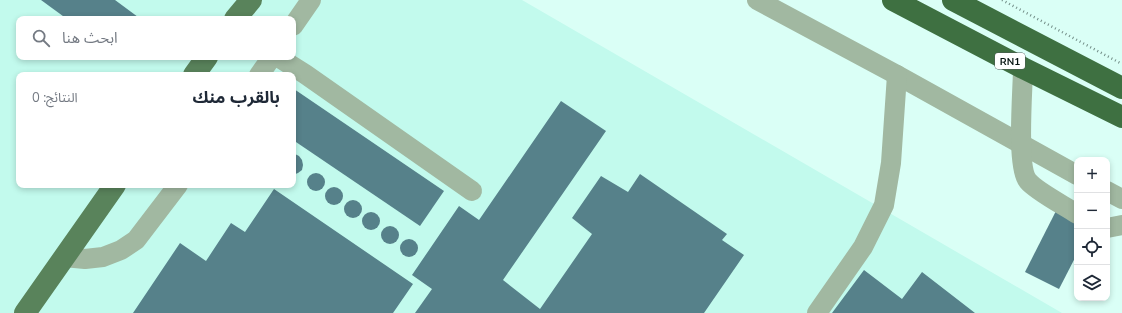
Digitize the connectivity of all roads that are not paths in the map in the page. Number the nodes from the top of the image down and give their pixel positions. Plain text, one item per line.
1 (244, 0) edge
2 (251, 0) edge
3 (311, 0) edge
4 (757, 0) edge
5 (893, 0) edge
6 (953, 0) edge
7 (236, 16) edge
8 (237, 16) edge
9 (296, 22) edge
10 (205, 60) edge
11 (270, 60) edge
12 (283, 60) edge
13 (1023, 68) junction
14 (196, 72) edge
15 (261, 72) edge
16 (897, 75) junction
17 (1122, 88) edge
18 (1122, 118) edge
19 (1022, 145) junction
20 (1074, 173) edge
21 (113, 188) edge
22 (176, 188) edge
23 (472, 191) dead end
24 (1110, 193) edge
25 (1122, 199) edge
26 (1074, 212) edge
27 (1122, 225) edge
28 (1110, 227) edge
29 (64, 257) junction
30 (25, 313) edge
31 (817, 313) edge

1 - 7 main road
2 - 8 main road
3 - 9 lane
4 - 16 lane
5 - 13 highway, RN1
6 - 17 highway, RN1
10 - 14 main road
11 - 15 lane
12 - 23 lane
13 - 18 highway, RN1
13 - 19 lane
16 - 19 lane
16 - 31 lane
19 - 20 lane
19 - 26 lane
21 - 29 main road
22 - 29 lane
24 - 25 lane
27 - 28 lane
29 - 30 main road

